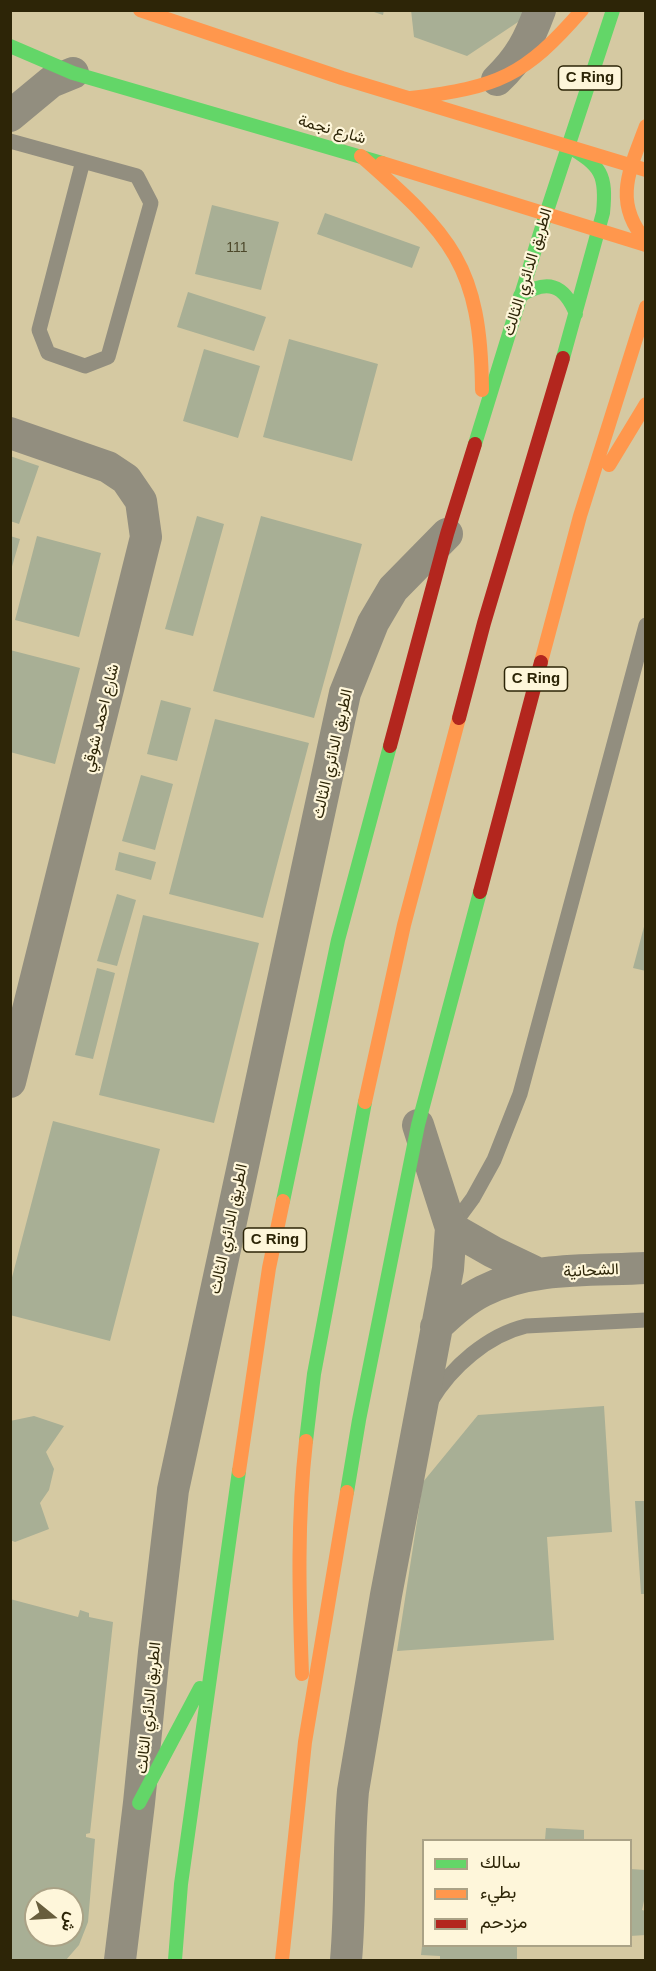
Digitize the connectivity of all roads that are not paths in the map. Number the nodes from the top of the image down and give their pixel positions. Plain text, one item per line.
1 (140, 10) edge
2 (540, 10) edge
3 (582, 10) edge
4 (614, 10) edge
5 (10, 46) edge
6 (73, 73) junction
7 (494, 83) junction
8 (411, 98) junction
9 (10, 116) edge
10 (645, 126) edge
11 (10, 141) edge
12 (568, 146) junction
13 (361, 156) junction
14 (83, 161) junction
15 (639, 168) edge
16 (546, 214) junction
17 (599, 230) junction
18 (645, 243) edge
19 (520, 296) junction
20 (645, 307) edge
21 (576, 314) junction
22 (645, 404) edge
23 (483, 416) junction
24 (10, 433) edge
25 (580, 516) junction
26 (447, 534) junction
27 (645, 626) edge
28 (10, 1082) edge
29 (418, 1125) junction
30 (451, 1228) junction
31 (645, 1268) edge
32 (537, 1273) junction
33 (645, 1320) edge
34 (436, 1327) junction
35 (416, 1433) junction
36 (210, 1670) junction
37 (305, 1742) junction
38 (139, 1803) junction
39 (120, 1960) edge
40 (174, 1960) edge
41 (282, 1960) edge
42 (346, 1960) edge

1 - 8 main road
2 - 7 street
3 - 7 main road
4 - 12 main road, الطريق الدائري الثالث / C Ring
5 - 6 main road, شارع نجمة
6 - 9 street
6 - 13 main road, شارع نجمة
7 - 8 main road
8 - 12 main road
10 - 15 main road
11 - 14 lane
12 - 15 main road
12 - 16 main road, الطريق الدائري الثالث / C Ring
12 - 17 main road
13 - 16 main road, شارع نجمة
13 - 23 main road
14 - 14 lane
15 - 18 main road
16 - 17 main road, شارع نجمة
16 - 19 main road, الطريق الدائري الثالث / C Ring
17 - 18 main road, شارع نجمة
17 - 21 main road
19 - 21 main road
19 - 23 main road, الطريق الدائري الثالث / C Ring
20 - 25 main road, C Ring
21 - 37 main road
22 - 25 main road
23 - 26 main road, الطريق الدائري الثالث / C Ring
24 - 28 street, شارع احمد شوقي
25 - 29 main road, C Ring
26 - 36 main road, الطريق الدائري الثالث / C Ring
26 - 38 street, الطريق الدائري الثالث
27 - 30 lane
29 - 30 street
29 - 37 main road, C Ring
30 - 32 street, الشحانية
30 - 34 street
31 - 32 street, الشحانية
32 - 34 street, الشحانية
33 - 35 lane
34 - 35 street
35 - 42 street
36 - 38 main road
36 - 40 main road, الطريق الدائري الثالث / C Ring
37 - 41 main road, C Ring
38 - 39 street, الطريق الدائري الثالث

